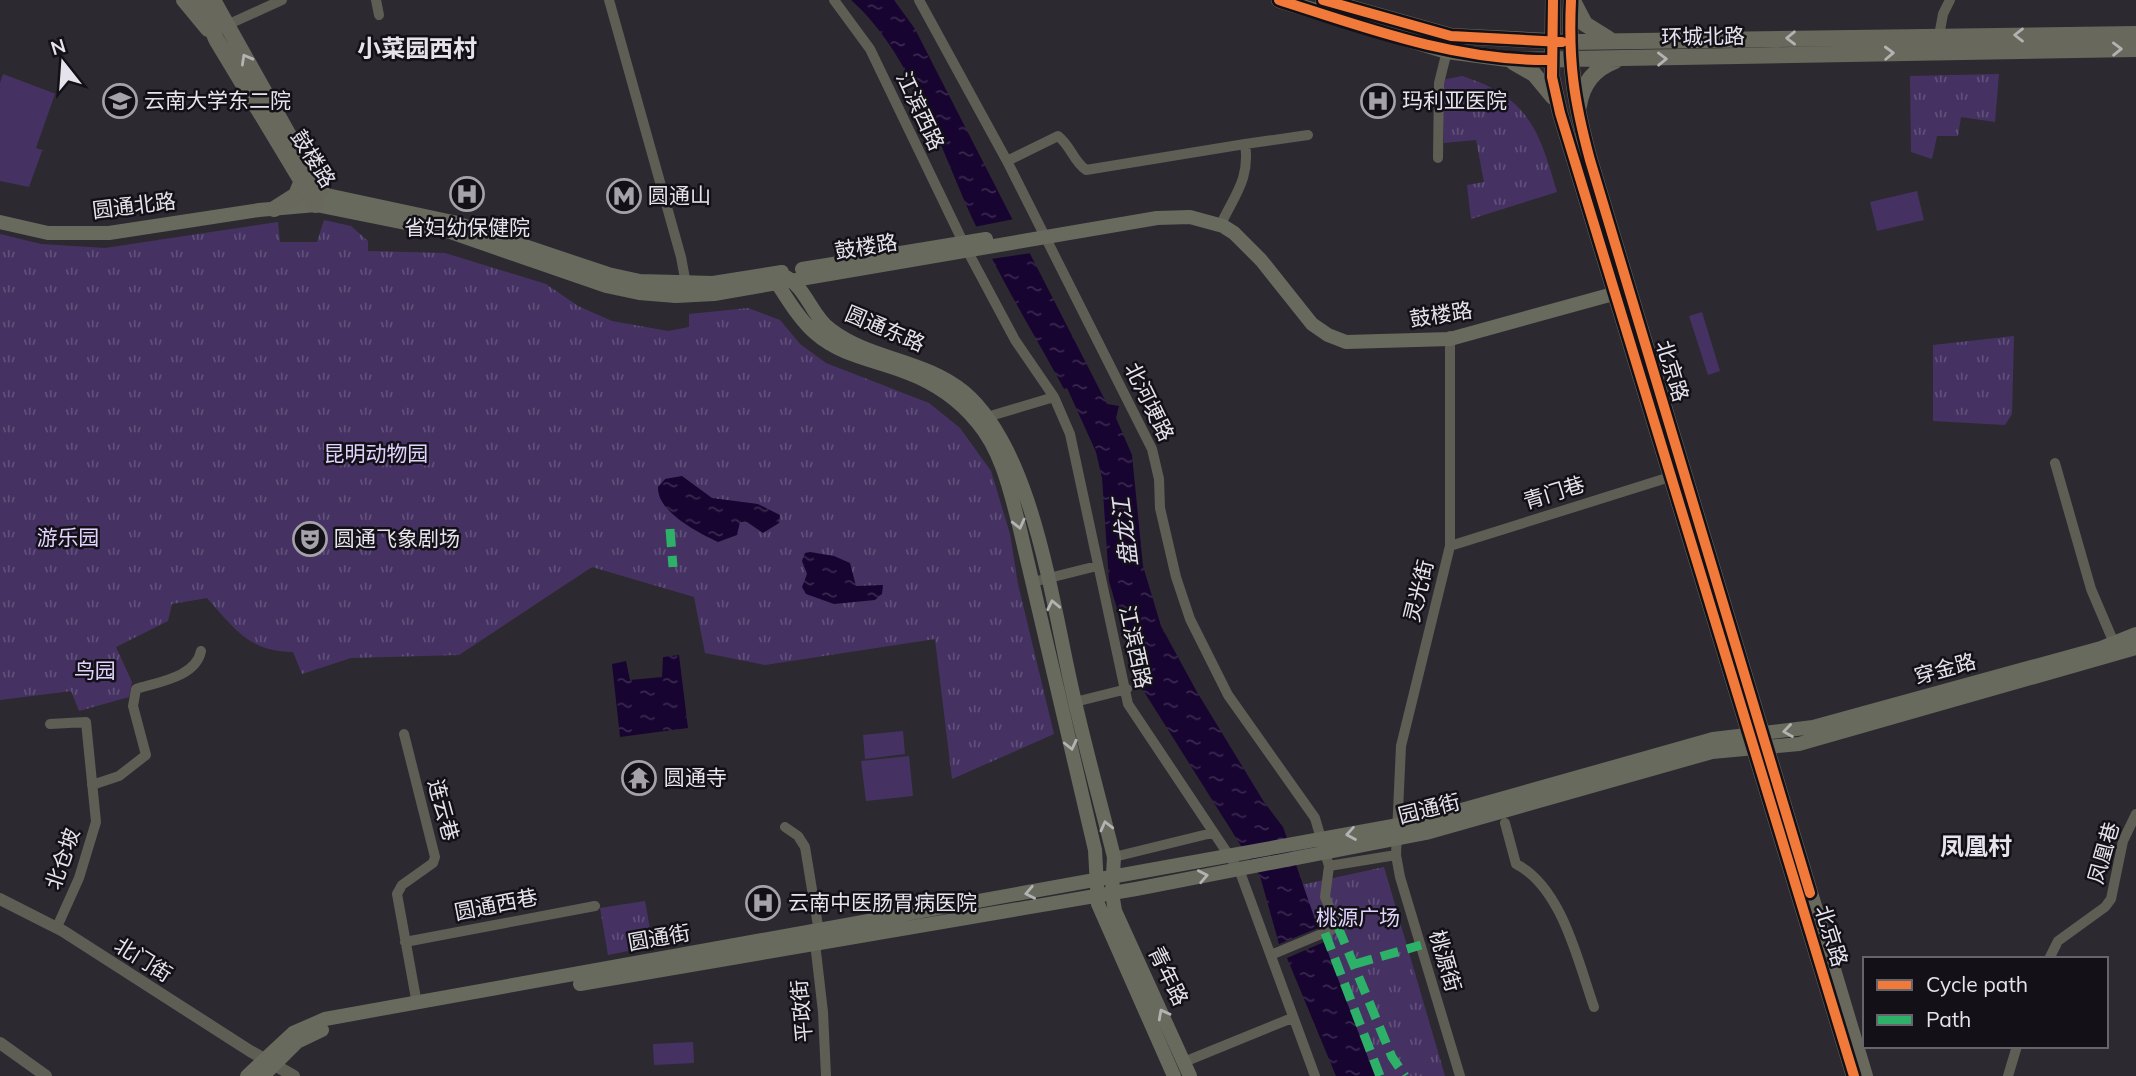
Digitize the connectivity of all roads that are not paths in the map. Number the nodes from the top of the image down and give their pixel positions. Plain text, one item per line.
1 (184, 0) edge
2 (192, 0) edge
3 (200, 0) edge
4 (213, 0) edge
5 (282, 0) edge
6 (376, 0) edge
7 (609, 0) edge
8 (834, 0) edge
9 (919, 0) edge
10 (1279, 0) edge
11 (1323, 0) edge
12 (1572, 0) edge
13 (1950, 0) edge
14 (1553, 1) edge
15 (379, 15) dead end
16 (227, 25) junction
17 (2136, 34) edge
18 (1939, 36) junction
19 (216, 39) junction
20 (1510, 41) junction
21 (1551, 41) junction
22 (1618, 41) junction
23 (1569, 42) junction
24 (2136, 49) edge
25 (1447, 51) junction
26 (1497, 58) junction
27 (1569, 59) junction
28 (1624, 59) junction
29 (1551, 60) junction
30 (1560, 113) junction
31 (1579, 119) junction
32 (1308, 135) dead end
33 (1245, 144) junction
34 (1437, 158) dead end
35 (1007, 161) junction
36 (315, 194) junction
37 (274, 209) junction
38 (1223, 219) junction
39 (0, 222) edge
40 (1037, 235) junction
41 (965, 247) junction
42 (783, 278) junction
43 (686, 284) junction
44 (1612, 290) junction
45 (1450, 336) junction
46 (1054, 397) junction
47 (987, 417) junction
48 (2055, 463) dead end
49 (1670, 477) junction
50 (1450, 546) junction
51 (1097, 566) junction
52 (1040, 580) junction
53 (2136, 634) edge
54 (2114, 643) junction
55 (2136, 648) edge
56 (201, 651) dead end
57 (1127, 689) junction
58 (1074, 702) junction
59 (51, 724) dead end
60 (404, 734) dead end
61 (1758, 741) junction
62 (1655, 760) junction
63 (92, 785) junction
64 (2136, 814) edge
65 (1505, 823) dead end
66 (785, 827) dead end
67 (1212, 833) junction
68 (1396, 855) junction
69 (1114, 857) junction
70 (1329, 866) junction
71 (1105, 887) junction
72 (0, 899) edge
73 (594, 906) dead end
74 (57, 927) junction
75 (817, 937) junction
76 (405, 942) junction
77 (1276, 953) junction
78 (2050, 957) edge
79 (1594, 1007) dead end
80 (418, 1008) junction
81 (1292, 1018) junction
82 (0, 1043) edge
83 (2016, 1048) edge
84 (0, 1049) edge
85 (269, 1060) junction
86 (1187, 1069) edge
87 (38, 1076) edge
88 (46, 1076) edge
89 (247, 1076) edge
90 (262, 1076) edge
91 (294, 1076) edge
92 (825, 1076) edge
93 (1174, 1076) edge
94 (1315, 1076) edge
95 (1460, 1076) edge
96 (1854, 1076) edge
97 (1866, 1076) edge
98 (2008, 1076) edge

1 - 19 main road
2 - 19 main road
3 - 19 main road, 鼓楼路
4 - 16 main road, 鼓楼路
5 - 16 street
6 - 15 street
7 - 43 street
8 - 41 street, 江滨西路
9 - 35 street, 北河埂路
10 - 25 main road, 环城北路
11 - 20 main road, 环城北路
12 - 22 main road
12 - 23 main road, 北京路
13 - 18 street
14 - 20 main road
14 - 21 main road, 北京路
36 -> 16 main road, 鼓楼路
17 -> 18 main road, 环城北路
18 -> 22 main road, 环城北路
19 - 36 main road, 鼓楼路
20 - 21 main road, 环城北路
21 - 23 main road, 环城北路
21 - 29 main road, 北京路
22 - 23 main road, 环城北路
23 - 27 main road, 北京路
28 -> 24 main road, 环城北路
25 - 26 main road, 环城北路
25 - 34 street
26 - 29 main road, 环城北路
26 - 30 main road
27 - 28 main road, 环城北路
27 - 29 main road, 环城北路
27 - 31 main road, 北京路
28 - 31 main road
29 - 30 main road, 北京路
30 - 44 main road, 北京路
31 - 61 main road, 北京路
32 - 33 street
33 - 35 street
33 - 38 street
35 - 40 street, 北河埂路
36 - 37 main road, 圆通北路
36 - 37 main road
36 - 42 main road, 鼓楼路
36 - 43 main road, 鼓楼路
37 - 39 main road, 圆通北路
38 - 40 main road, 鼓楼路
38 - 45 main road, 鼓楼路
40 - 41 main road, 鼓楼路
40 - 45 main road, 鼓楼路
40 - 70 street, 北河埂路
41 - 42 main road, 鼓楼路
41 - 46 street, 江滨西路
42 - 43 main road, 鼓楼路
42 - 47 main road, 圆通东路
42 -> 52 main road, 圆通东路
44 - 45 main road, 鼓楼路
44 - 49 main road, 北京路
45 - 50 street, 灵光街
46 - 47 street
46 - 51 street, 江滨西路
47 - 52 main road, 圆通东路
48 - 54 street
49 - 50 street, 青门巷
49 - 61 main road, 北京路
50 - 68 street, 灵光街
51 - 52 street
51 - 57 street, 江滨西路
58 -> 52 main road, 圆通东路
52 -> 71 main road, 圆通东路
53 - 54 main road, 穿金路
54 -> 61 main road, 穿金路
55 - 61 main road, 穿金路
56 - 63 street
57 - 58 street
57 - 67 street, 江滨西路
69 -> 58 main road, 圆通东路
59 - 63 street, 北仓坡
60 - 76 street, 连云巷
61 - 62 main road, 园通街
61 - 96 main road, 北京路
61 - 97 main road, 北京路
62 -> 71 main road, 园通街
71 -> 62 main road, 园通街
63 - 74 street, 北仓坡
64 - 78 street, 凤凰巷
65 - 79 street
66 - 75 street, 平政街
67 - 69 street
67 - 77 street, 江滨西路
68 - 70 street
68 - 95 street, 桃源街
69 - 71 main road, 圆通东路
70 - 77 street
71 - 75 main road, 圆通街
86 -> 71 main road, 青年路
71 - 93 main road, 青年路
72 - 74 street, 北门街
73 - 76 street, 圆通西巷
74 - 85 street, 北门街
75 - 80 main road, 圆通街
75 - 92 street, 平政街
76 - 80 street, 连云巷
77 - 81 street, 江滨西路
80 - 85 main road, 圆通街
81 - 86 street
81 - 94 street, 江滨西路
82 - 88 street
83 - 98 street
84 - 87 street
85 - 89 main road, 圆通街
85 - 90 main road, 圆通街
85 - 91 street, 北门街

